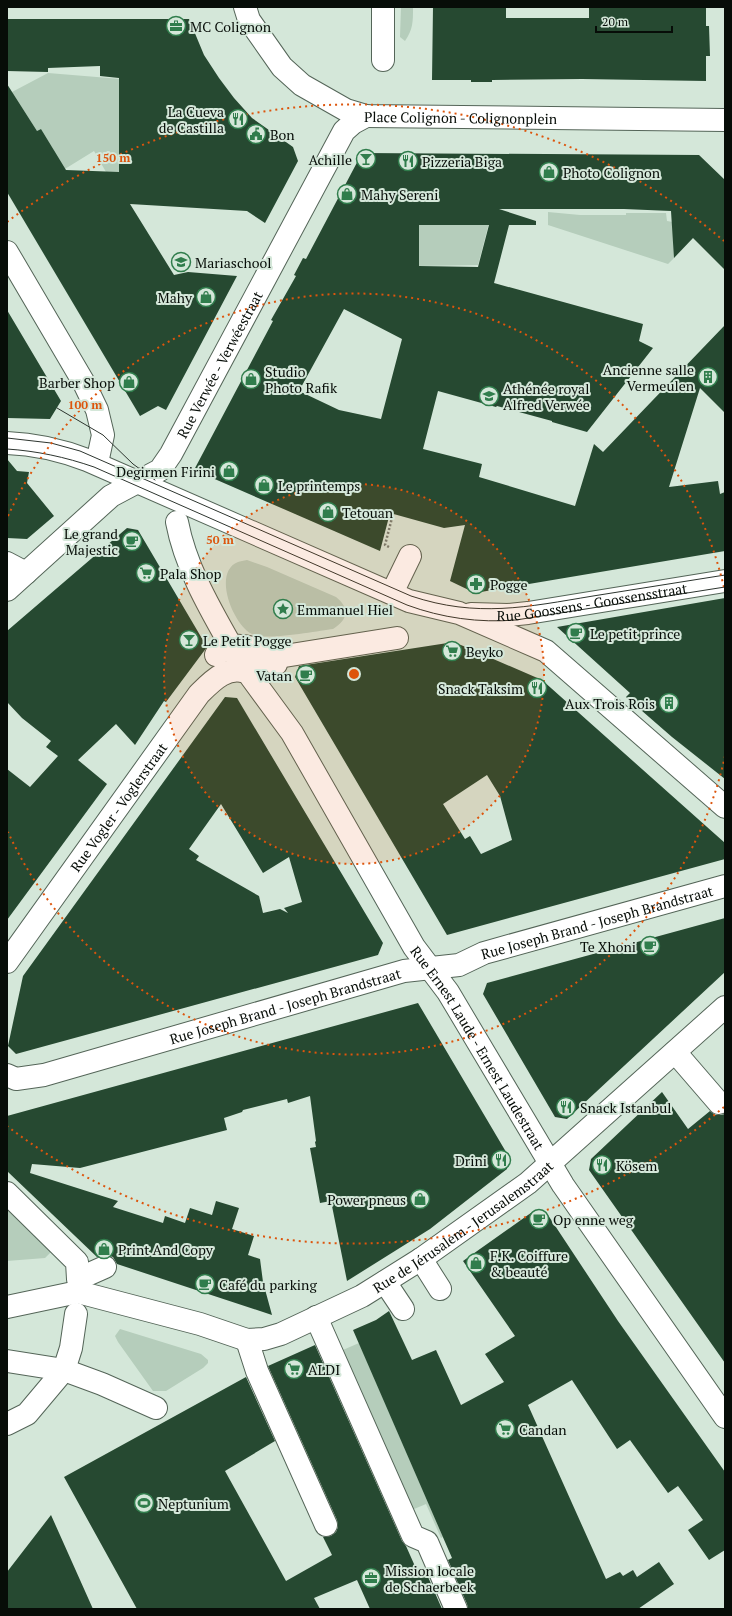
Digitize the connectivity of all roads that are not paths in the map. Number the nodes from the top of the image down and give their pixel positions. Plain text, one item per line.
1 (245, 7) edge
2 (383, 7) edge
3 (383, 60) dead end
4 (366, 116) junction
5 (725, 120) edge
6 (7, 252) edge
7 (7, 443) edge
8 (97, 463) junction
9 (138, 482) junction
10 (177, 522) dead end
11 (401, 552) road end
12 (7, 563) edge
13 (26, 573) junction
14 (725, 581) edge
15 (7, 590) edge
16 (392, 593) junction
17 (552, 609) junction
18 (459, 613) junction
19 (396, 638) dead end
20 (224, 651) junction
21 (546, 651) junction
22 (274, 661) junction
23 (244, 670) junction
24 (725, 807) edge
25 (725, 886) edge
26 (7, 962) edge
27 (430, 968) junction
28 (725, 1007) edge
29 (675, 1052) junction
30 (7, 1075) edge
31 (719, 1103) dead end
32 (550, 1163) junction
33 (7, 1193) edge
34 (422, 1259) junction
35 (105, 1267) dead end
36 (385, 1282) junction
37 (440, 1289) dead end
38 (7, 1307) edge
39 (403, 1309) dead end
40 (76, 1314) dead end
41 (316, 1318) junction
42 (247, 1340) junction
43 (7, 1361) edge
44 (64, 1370) junction
45 (156, 1408) dead end
46 (725, 1417) edge
47 (7, 1424) edge
48 (326, 1525) dead end
49 (456, 1609) edge

1 - 4 street, Place Colignon - Colignonplein
2 - 3 street
4 - 5 street, Place Colignon - Colignonplein
4 - 9 street, Rue Verwée - Verwéestraat
6 - 8 street
7 - 8 street
8 - 9 street
9 - 13 street, Rue Verwée - Verwéestraat
9 - 16 street
10 - 20 street, Rue Ernest Laude - Ernest Laudestraat
11 - 16 street
12 - 13 street
13 - 15 street, Rue Verwée - Verwéestraat
14 - 17 street, Rue Goossens - Goossensstraat
16 - 18 street
17 - 18 street, Rue Goossens - Goossensstraat
17 - 21 street
18 - 21 street
19 - 22 street, Rue Vogler - Voglerstraat
20 - 22 street
20 - 23 street, Rue Ernest Laude - Ernest Laudestraat
21 - 24 street
22 - 23 street, Rue Vogler - Voglerstraat
23 - 26 street, Rue Vogler - Voglerstraat
23 - 27 street, Rue Ernest Laude - Ernest Laudestraat
25 - 27 street, Rue Joseph Brand - Joseph Brandstraat
27 - 30 street, Rue Joseph Brand - Joseph Brandstraat
27 - 32 street, Rue Ernest Laude - Ernest Laudestraat
28 - 29 street, Rue de Jérusalem - Jerusalemstraat
29 - 31 street
29 - 32 street, Rue de Jérusalem - Jerusalemstraat
32 - 34 street, Rue de Jérusalem - Jerusalemstraat
32 - 46 street, Rue Ernest Laude - Ernest Laudestraat
33 - 35 street
34 - 36 street, Rue de Jérusalem - Jerusalemstraat
34 - 37 street
36 - 39 street
36 - 41 street, Rue de Jérusalem - Jerusalemstraat
38 - 42 street
40 - 44 street
41 - 42 street, Rue de Jérusalem - Jerusalemstraat
41 - 49 street
42 - 48 street
43 - 44 street
44 - 45 street
44 - 47 street

